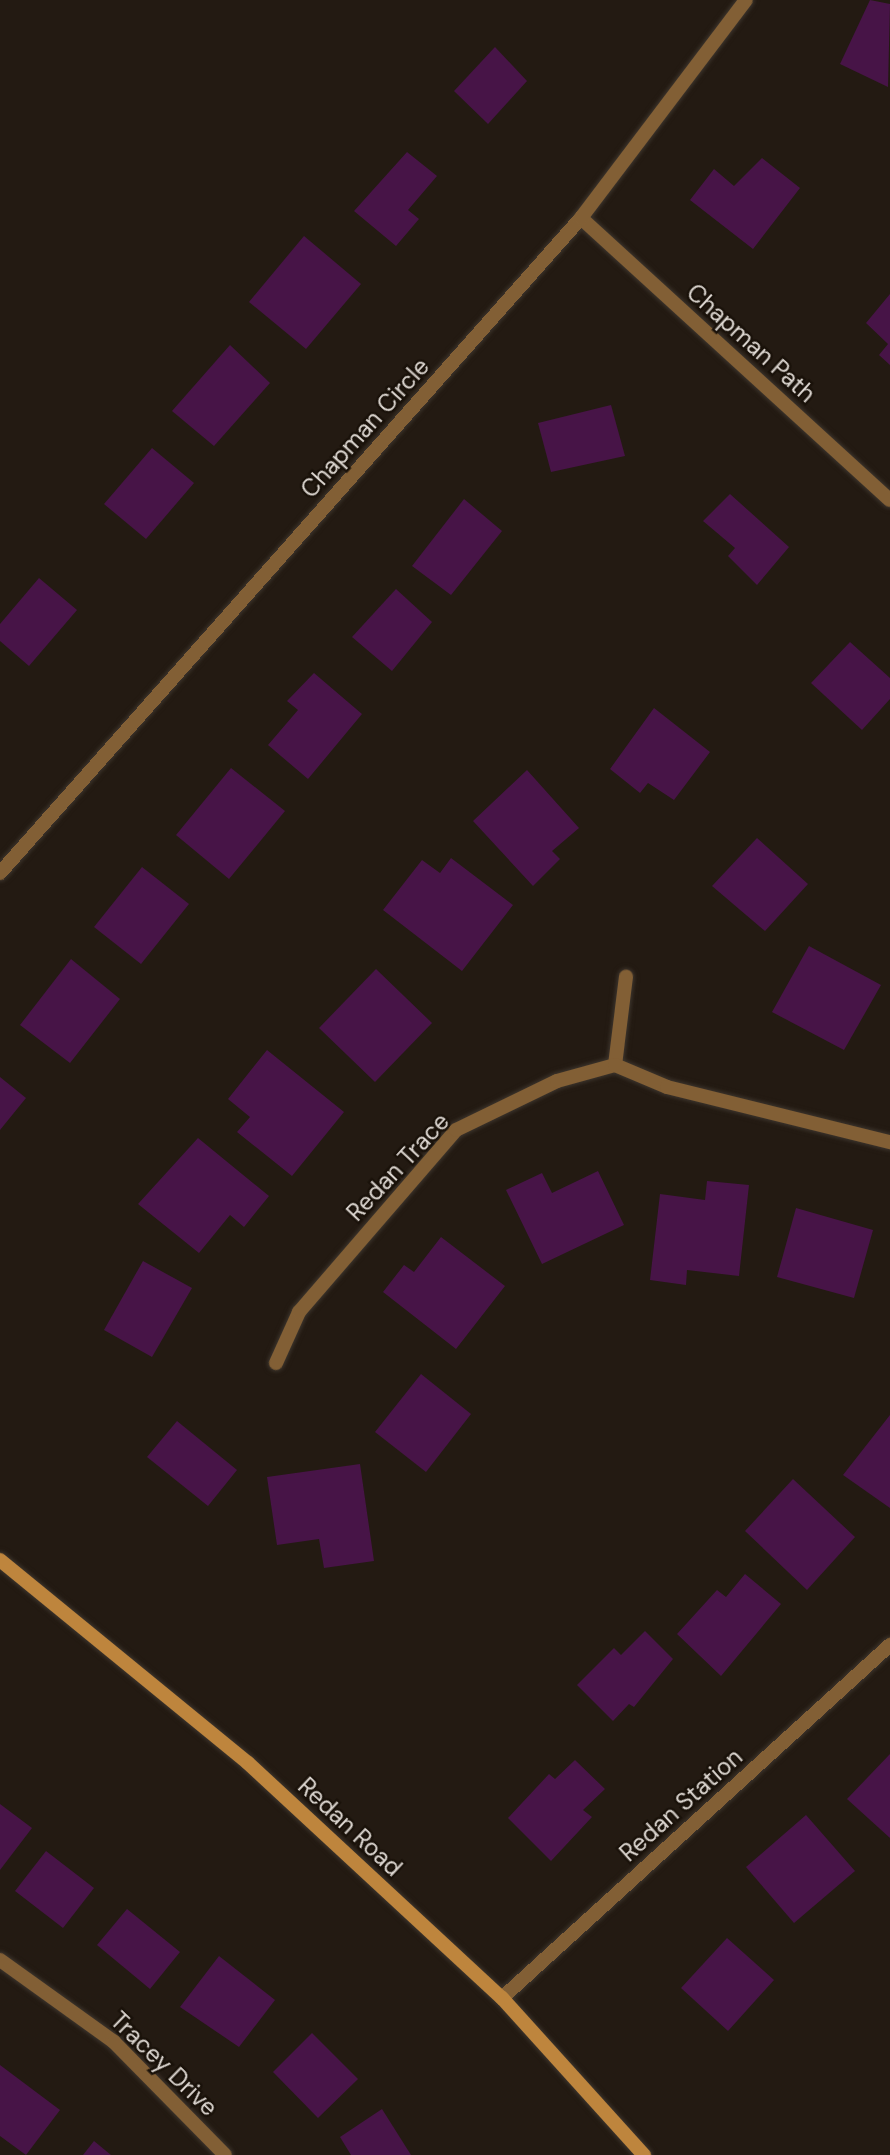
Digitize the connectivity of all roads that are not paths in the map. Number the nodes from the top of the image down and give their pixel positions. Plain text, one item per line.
1 (746, 0) edge
2 (581, 218) junction
3 (890, 500) edge
4 (0, 873) edge
5 (626, 977) dead end
6 (615, 1065) junction
7 (890, 1142) edge
8 (276, 1363) dead end
9 (0, 1560) edge
10 (890, 1645) edge
11 (0, 1960) edge
12 (502, 1998) junction
13 (225, 2155) edge
14 (644, 2155) edge

1 - 2 street, Chapman Circle
2 - 3 street, Chapman Path
2 - 4 street, Chapman Circle
5 - 6 street
6 - 7 street
6 - 8 street, Redan Trace
9 - 12 main road, Redan Road
10 - 12 street, Redan Station
11 - 13 street, Tracey Drive
12 - 14 main road, Redan Road

